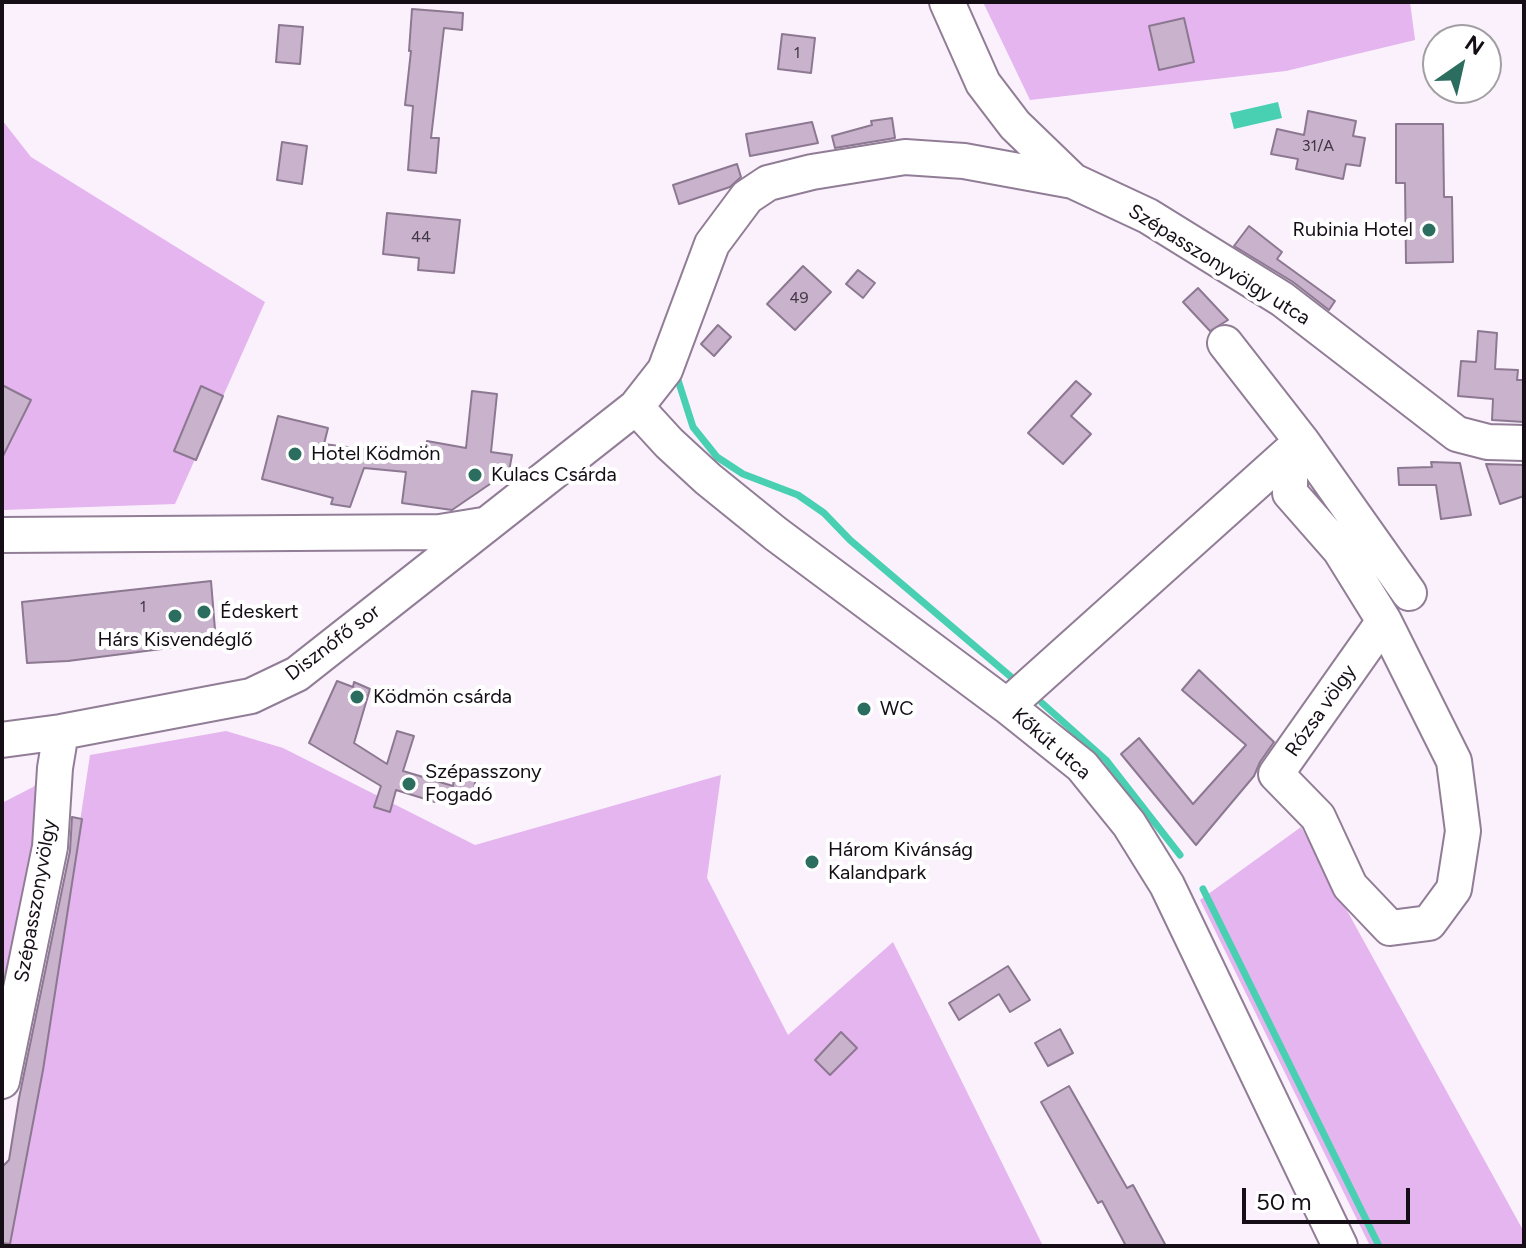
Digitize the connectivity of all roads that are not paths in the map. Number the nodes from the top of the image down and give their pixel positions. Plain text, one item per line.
1 (947, 2) edge
2 (1073, 181) junction
3 (1225, 343) dead end
4 (636, 407) junction
5 (1524, 443) edge
6 (1296, 448) junction
7 (487, 524) junction
8 (2, 535) edge
9 (1409, 593) dead end
10 (1384, 621) junction
11 (1007, 706) junction
12 (61, 732) junction
13 (2, 740) edge
14 (2, 1081) edge
15 (1340, 1246) edge

1 - 2 street
2 - 4 street, Szépasszonyvölgy utca
2 - 5 street, Szépasszonyvölgy utca
3 - 6 street
4 - 7 street
4 - 11 street, Kőkút utca
6 - 9 street
6 - 10 street, Rózsa völgy
6 - 11 street
7 - 8 street
7 - 12 street, Disznófő sor
10 - 10 street, Rózsa völgy
11 - 15 street, Kőkút utca
12 - 13 street
12 - 14 street, Szépasszonyvölgy

